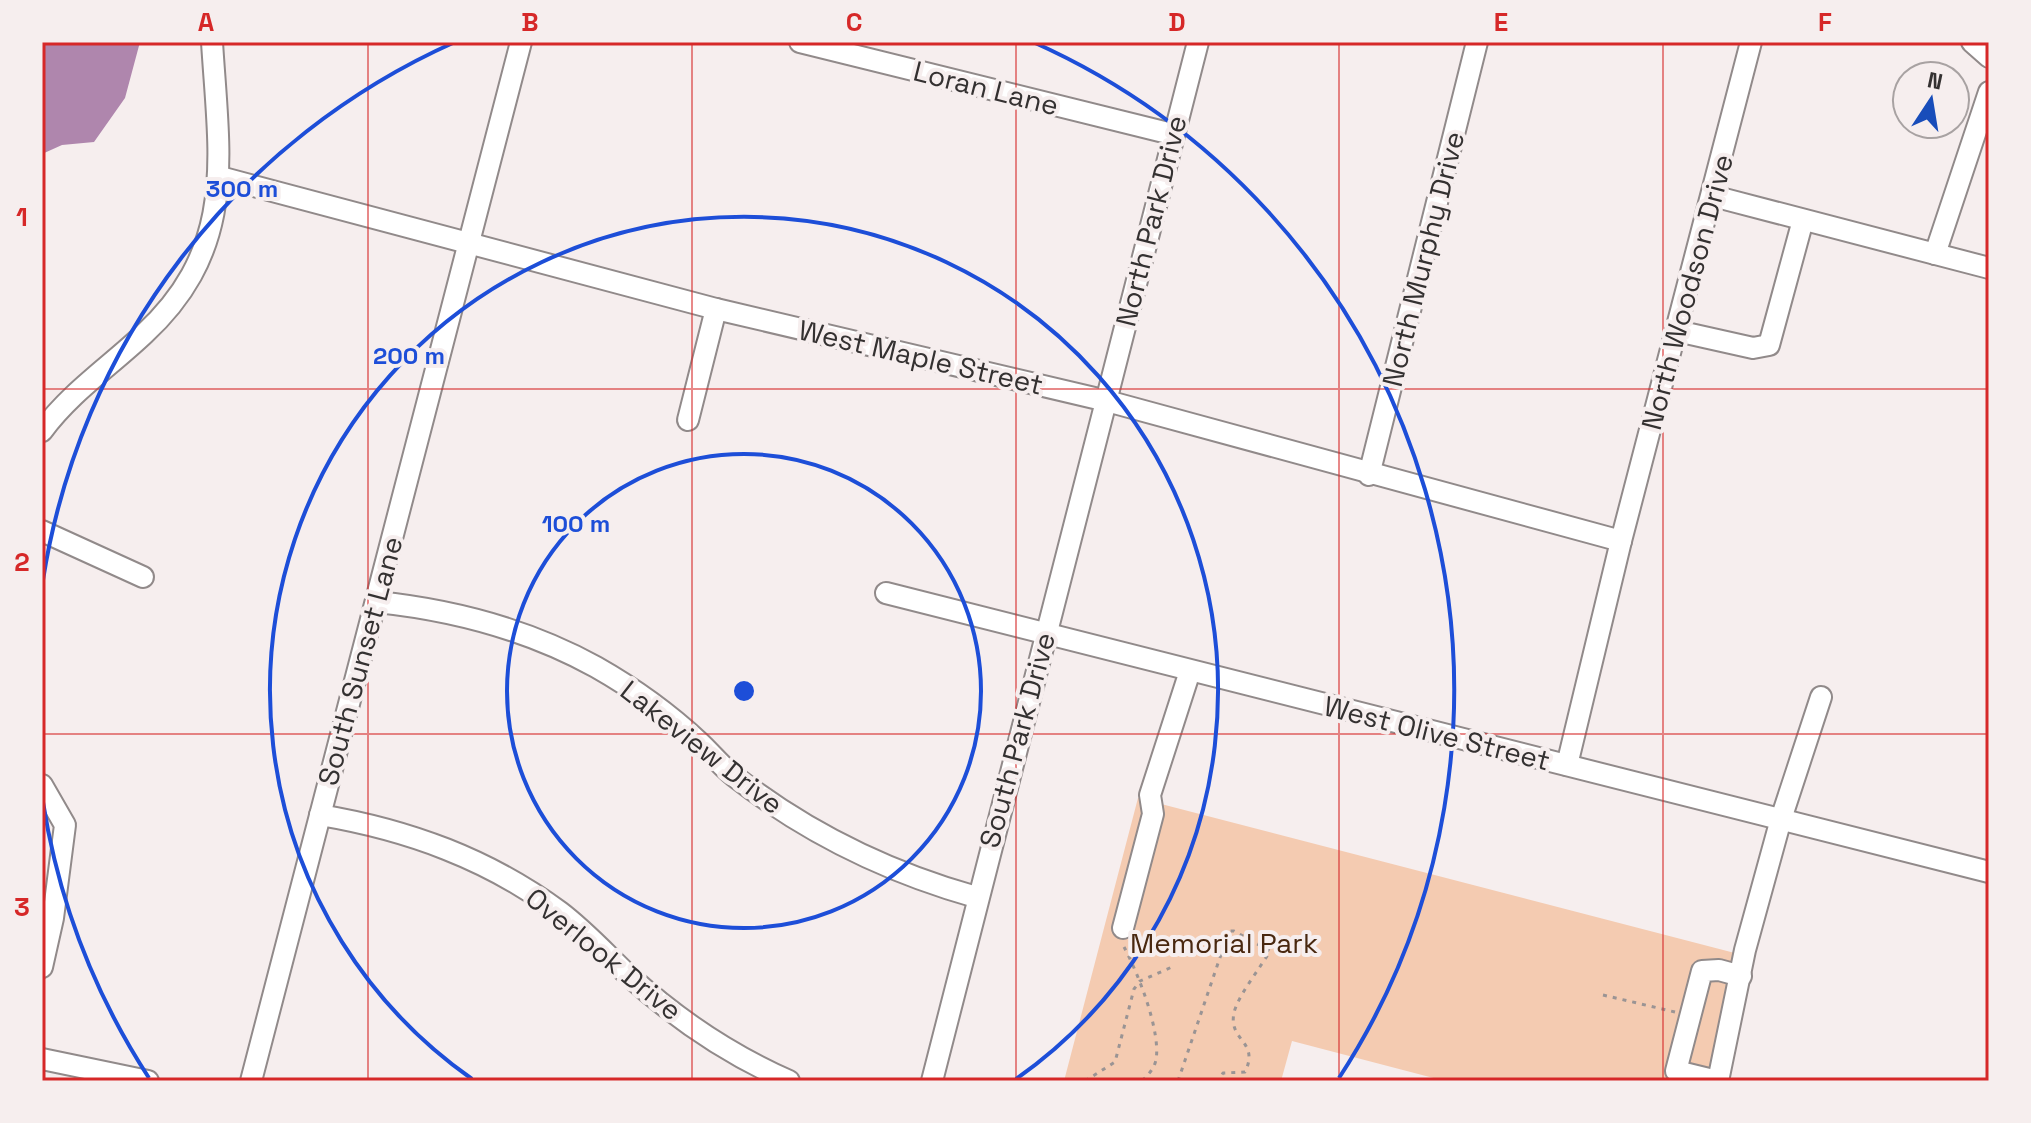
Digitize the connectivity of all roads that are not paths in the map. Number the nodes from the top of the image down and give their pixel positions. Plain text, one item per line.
1 (212, 42) edge
2 (521, 42) edge
3 (800, 42) edge
4 (1198, 42) edge
5 (1477, 42) edge
6 (1751, 42) edge
7 (1972, 42) edge
8 (1989, 57) edge
9 (1989, 92) edge
10 (1172, 134) junction
11 (220, 177) junction
12 (1713, 196) junction
13 (1803, 220) junction
14 (468, 241) junction
15 (1935, 254) junction
16 (1989, 268) edge
17 (716, 309) junction
18 (1677, 331) junction
19 (1107, 401) junction
20 (688, 420) dead end
21 (42, 431) edge
22 (1369, 475) junction
23 (42, 531) edge
24 (1621, 541) junction
25 (143, 577) dead end
26 (886, 593) dead end
27 (377, 602) junction
28 (1045, 635) junction
29 (1190, 671) junction
30 (1821, 697) dead end
31 (1567, 765) junction
32 (42, 785) edge
33 (320, 815) junction
34 (1781, 819) junction
35 (1989, 872) edge
36 (976, 897) junction
37 (1123, 928) road end
38 (42, 967) edge
39 (1741, 976) junction
40 (42, 1059) edge
41 (148, 1081) edge
42 (251, 1081) edge
43 (789, 1081) edge
44 (932, 1081) edge
45 (1717, 1081) edge

1 - 11 street
2 - 14 street, South Sunset Lane
3 - 10 street, Loran Lane
4 - 10 street, North Park Drive
5 - 22 street, North Murphy Drive
6 - 12 street, North Woodson Drive
7 - 8 street
9 - 15 street
10 - 19 street, North Park Drive
11 - 14 street, West Maple Street
11 - 21 street
12 - 13 street
12 - 18 street, North Woodson Drive
13 - 15 street
13 - 18 street
14 - 17 street, West Maple Street
14 - 27 street, South Sunset Lane
15 - 16 street
17 - 19 street, West Maple Street
17 - 20 street
18 - 24 street, North Woodson Drive
19 - 22 street, West Maple Street
19 - 28 street, South Park Drive
22 - 24 street, West Maple Street
23 - 25 street
24 - 31 street, North Woodson Drive
26 - 28 street, West Olive Street
27 - 33 street, South Sunset Lane
27 - 36 street, Lakeview Drive
28 - 29 street, West Olive Street
28 - 36 street, South Park Drive
29 - 31 street, West Olive Street
29 - 37 street
30 - 34 street
31 - 34 street, West Olive Street
32 - 38 street
33 - 42 street, South Sunset Lane
33 - 43 street, Overlook Drive
34 - 35 street, West Olive Street
34 - 39 street
36 - 44 street, South Park Drive
39 - 45 street
39 - 45 street
40 - 41 street

